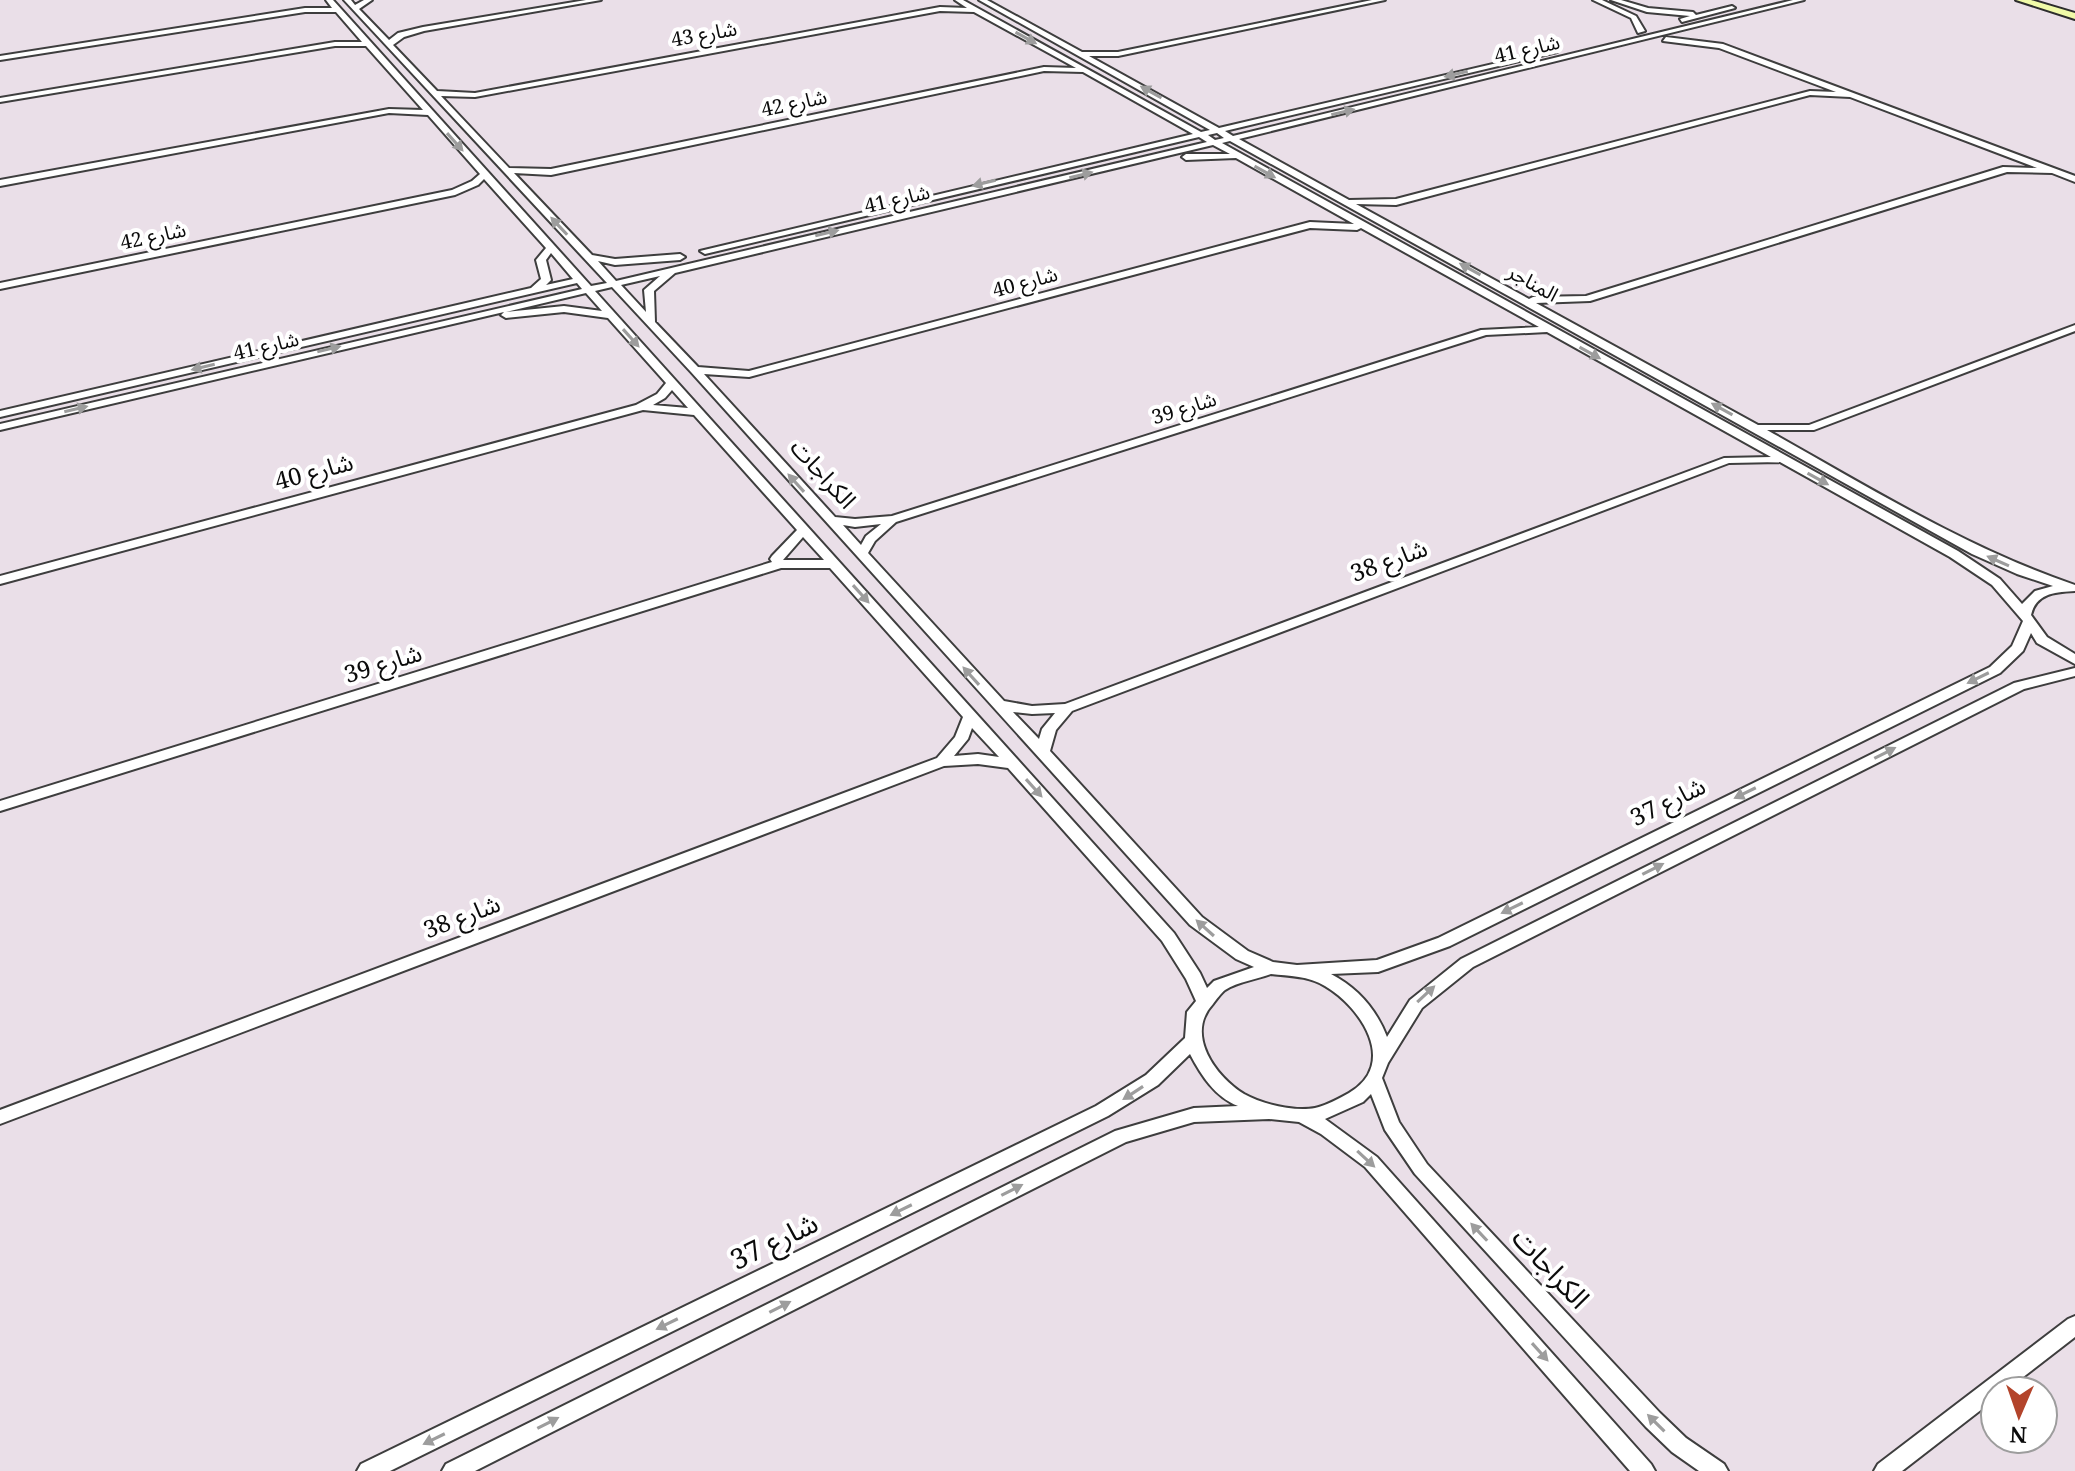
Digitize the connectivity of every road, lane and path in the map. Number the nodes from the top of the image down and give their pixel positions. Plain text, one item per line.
1 (328, 0) edge
2 (347, 0) edge
3 (369, 0) edge
4 (598, 0) edge
5 (956, 0) edge
6 (982, 0) edge
7 (1382, 0) edge
8 (1596, 0) edge
9 (1614, 0) edge
10 (1763, 0) edge
11 (1801, 0) edge
12 (2021, 0) edge
13 (2053, 0) edge
14 (998, 4) edge
15 (2075, 7) edge
16 (355, 8) junction
17 (940, 9) junction
18 (305, 10) junction
19 (338, 10) junction
20 (977, 11) junction
21 (1709, 13) junction
22 (2075, 16) edge
23 (1723, 20) junction
24 (423, 29) junction
25 (375, 30) junction
26 (358, 32) junction
27 (1641, 36) junction
28 (335, 44) junction
29 (368, 44) junction
30 (389, 44) junction
31 (1078, 53) junction
32 (1118, 54) junction
33 (1060, 57) junction
34 (0, 58) edge
35 (1106, 68) junction
36 (1044, 69) junction
37 (1085, 72) junction
38 (1806, 78) junction
39 (435, 93) junction
40 (1810, 93) junction
41 (475, 95) junction
42 (1849, 95) junction
43 (414, 96) junction
44 (0, 100) edge
45 (450, 110) junction
46 (1153, 110) junction
47 (389, 111) junction
48 (429, 113) junction
49 (1193, 115) junction
50 (1274, 116) junction
51 (1277, 128) junction
52 (1219, 129) junction
53 (1197, 135) junction
54 (1234, 138) junction
55 (1213, 143) junction
56 (1157, 144) junction
57 (2006, 153) junction
58 (1241, 158) junction
59 (1272, 160) junction
60 (1138, 161) junction
61 (2006, 169) junction
62 (507, 170) junction
63 (2075, 170) edge
64 (2055, 171) junction
65 (551, 172) junction
66 (484, 174) junction
67 (2075, 179) edge
68 (0, 183) edge
69 (526, 190) junction
70 (455, 192) junction
71 (502, 194) junction
72 (1342, 199) junction
73 (1396, 202) junction
74 (1325, 205) junction
75 (1383, 222) junction
76 (1310, 225) junction
77 (1365, 228) junction
78 (550, 248) junction
79 (587, 256) junction
80 (682, 261) junction
81 (608, 278) junction
82 (583, 284) junction
83 (0, 286) edge
84 (532, 291) junction
85 (1525, 299) junction
86 (1587, 299) junction
87 (1499, 313) junction
88 (611, 315) junction
89 (470, 316) junction
90 (1569, 323) junction
91 (650, 324) junction
92 (2075, 328) edge
93 (1551, 331) junction
94 (1485, 332) junction
95 (695, 370) junction
96 (749, 374) junction
97 (672, 383) junction
98 (720, 398) junction
99 (640, 407) junction
100 (698, 412) junction
101 (0, 414) edge
102 (1753, 426) junction
103 (0, 427) edge
104 (1810, 428) junction
105 (1731, 431) junction
106 (1808, 457) junction
107 (1728, 460) junction
108 (1786, 462) junction
109 (893, 519) junction
110 (829, 520) junction
111 (803, 530) junction
112 (861, 555) junction
113 (780, 564) junction
114 (834, 564) junction
115 (0, 580) edge
116 (2073, 588) edge
117 (2027, 619) junction
118 (2075, 660) edge
119 (2075, 672) edge
120 (998, 705) junction
121 (1067, 708) junction
122 (970, 716) junction
123 (1042, 753) junction
124 (942, 761) junction
125 (1013, 764) junction
126 (0, 806) edge
127 (1271, 968) junction
128 (1300, 970) junction
129 (1203, 999) junction
130 (1192, 1042) junction
131 (1382, 1058) junction
132 (1374, 1079) junction
133 (1271, 1112) junction
134 (1302, 1115) junction
135 (0, 1117) edge
136 (2075, 1325) edge
137 (368, 1471) edge
138 (453, 1471) edge
139 (1644, 1471) edge
140 (1717, 1471) edge
141 (1885, 1471) edge

1 - 18 street
1 - 19 street
2 - 16 street, الكراجات
3 - 16 street
4 - 24 street
5 - 17 street, شارع 43
5 - 20 street, المناجر
6 - 14 street, المناجر
7 - 32 street
8 - 27 street
9 - 21 street
10 - 21 street, شارع 41
11 - 23 street, شارع 41
12 - 22 street
13 - 15 street
14 - 31 street, المناجر
16 - 25 street, الكراجات
17 - 20 street, شارع 43
17 - 41 street, شارع 43
18 - 19 street
18 - 34 street
19 - 26 street
20 -> 33 street, المناجر
21 - 27 street, شارع 41
23 - 27 street, شارع 41
23 - 63 street
24 - 25 street
24 - 30 street
25 - 30 street, الكراجات
26 - 28 street
26 - 29 street
27 - 38 street
27 -> 50 street, شارع 41
51 -> 27 street, شارع 41
28 - 29 street
28 - 44 street
29 - 43 street
30 - 39 street, الكراجات
31 - 32 street
31 - 35 street, المناجر
32 - 35 street
33 - 36 street, شارع 42
33 - 37 street, المناجر
49 -> 35 street, المناجر
36 - 37 street, شارع 42
36 - 65 street, شارع 42
37 - 46 street, المناجر
38 - 40 street
38 - 42 street
39 - 41 street, شارع 43
39 - 45 street, الكراجات
40 - 42 street
40 - 73 street
41 - 45 street, شارع 43
42 - 57 street
43 - 47 street
43 - 48 street
45 - 62 street, الكراجات
46 - 53 street, المناجر
46 - 56 street, المناجر
47 - 48 street
47 - 68 street
48 -> 66 street
49 - 50 street
49 - 52 street, المناجر
50 - 52 street, شارع 41
51 - 54 street, شارع 41
51 - 59 street
52 - 53 street, شارع 41
52 - 54 street, المناجر
53 - 55 street, المناجر
53 - 56 street, شارع 41
54 - 55 street, شارع 41
54 - 59 street, المناجر
55 - 58 street, المناجر
55 - 60 street, شارع 41
56 -> 80 street, شارع 41
57 - 61 street
57 - 64 street
58 - 60 street, المناجر
58 -> 74 street, المناجر
59 - 72 street, المناجر
80 -> 60 street, شارع 41
61 - 64 street
61 - 86 street
62 - 65 street, شارع 42
62 - 69 street, الكراجات
64 - 67 street
65 - 69 street, شارع 42
66 - 70 street, شارع 42
66 - 71 street
79 -> 69 street, الكراجات
70 - 71 street, شارع 42
70 - 83 street, شارع 42
71 - 78 street
72 - 73 street
72 - 75 street, المناجر
73 - 75 street
74 - 76 street
74 - 77 street, المناجر
85 -> 75 street, المناجر
76 - 77 street, شارع 40
76 - 96 street, شارع 40
77 - 87 street, المناجر
78 - 82 street
78 - 84 street
79 - 80 street
79 - 81 street, الكراجات
80 - 81 street, شارع 41
80 - 91 street
81 - 82 street, شارع 41
81 - 91 street, الكراجات
82 - 84 street, شارع 41
82 - 88 street
82 - 89 street, شارع 41
84 -> 101 street, شارع 41
85 - 86 street
85 - 90 street, المناجر
86 - 90 street
87 - 93 street, المناجر
87 - 94 street, شارع 39
88 - 89 street
88 -> 97 street
103 -> 89 street, شارع 41
102 -> 90 street, المناجر
91 - 95 street, الكراجات
92 - 104 street
93 - 94 street, شارع 39
93 -> 105 street, المناجر
94 - 109 street, شارع 39
95 - 96 street, شارع 40
95 - 98 street, الكراجات
96 - 98 street, شارع 40
97 - 99 street, شارع 40
97 - 100 street
110 -> 98 street, الكراجات
99 - 100 street, شارع 40
99 - 115 street, شارع 40
100 - 111 street
102 - 104 street
102 - 106 street, المناجر
104 - 106 street
105 - 107 street
105 - 108 street, المناجر
116 -> 106 street, المناجر
107 - 108 street, شارع 38
107 - 121 street, شارع 38
108 -> 117 street, المناجر
109 - 110 street, شارع 39
109 - 112 street, شارع 39
110 - 112 street, الكراجات
111 - 113 street
111 - 114 street
120 -> 112 street, الكراجات
113 - 114 street, شارع 39
113 - 126 street, شارع 39
114 -> 122 street
116 - 117 street
117 - 118 street, المناجر
117 -> 128 street, شارع 37
131 -> 119 street
120 - 121 street, شارع 38
120 - 123 street, الكراجات
121 - 123 street
122 - 124 street
122 - 125 street
127 -> 123 street, الكراجات
124 - 125 street, شارع 38
124 - 135 street, شارع 38
125 -> 129 street
127 - 128 street
127 - 129 street
128 - 131 street
129 - 130 street
130 - 133 street
130 -> 137 street, شارع 37
131 - 132 street
132 - 134 street
140 -> 132 street, الكراجات
133 - 134 street
138 -> 133 street
134 -> 139 street
136 - 141 street

